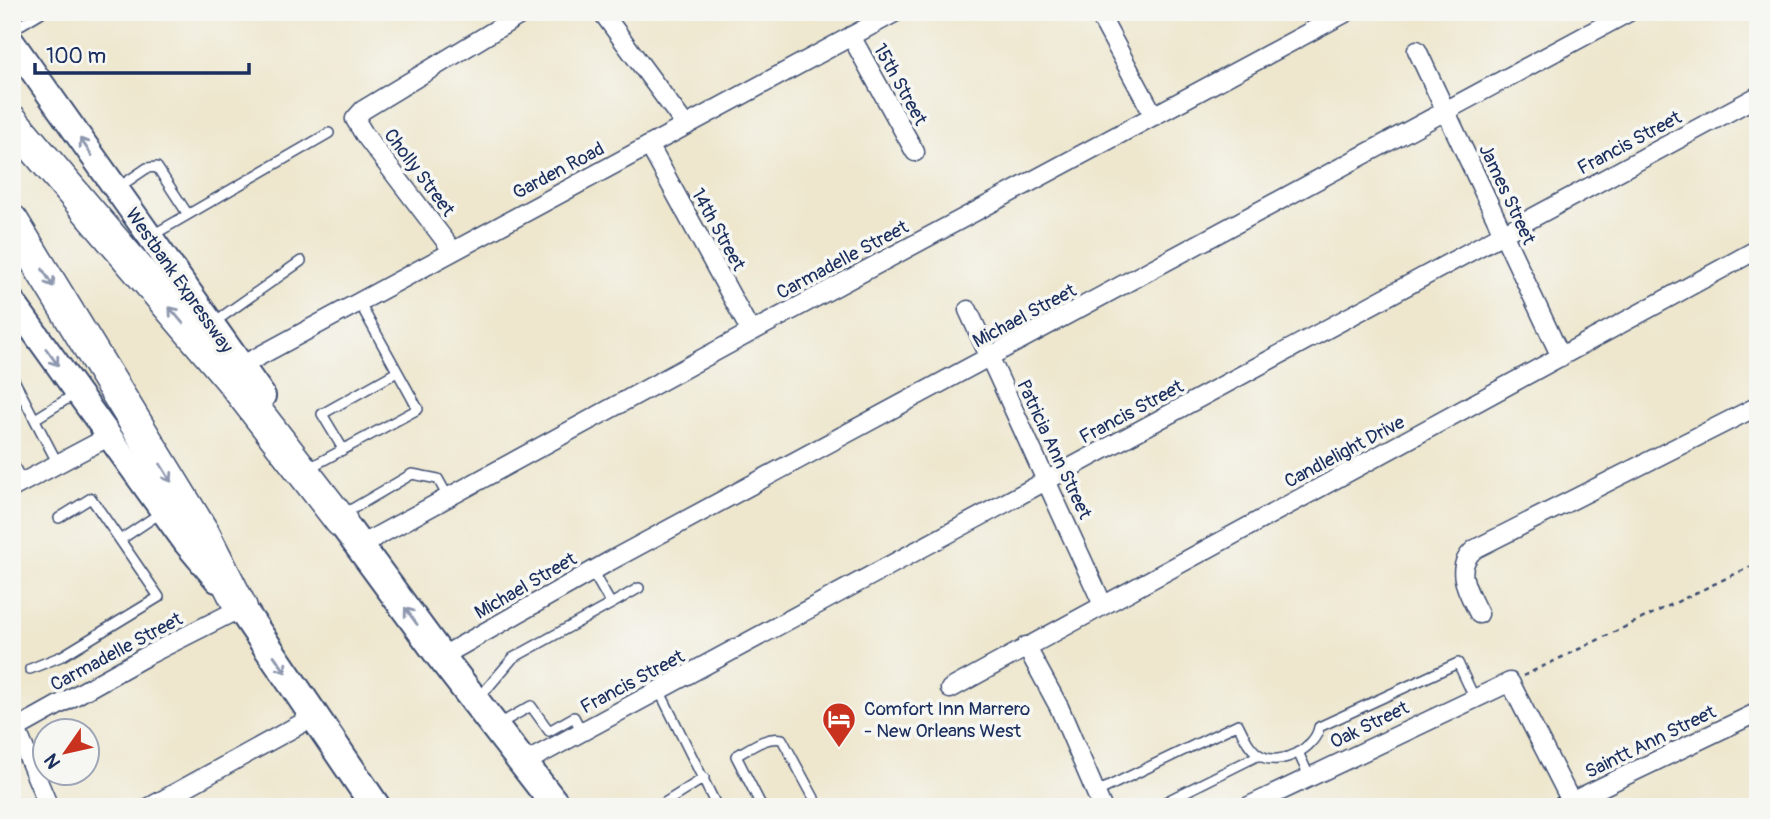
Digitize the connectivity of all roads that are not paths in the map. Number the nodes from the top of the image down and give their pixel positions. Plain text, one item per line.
1 (42, 12) edge
2 (525, 12) edge
3 (603, 12) edge
4 (895, 12) edge
5 (1098, 12) edge
6 (1347, 12) edge
7 (1629, 12) edge
8 (12, 30) edge
9 (851, 36) junction
10 (12, 42) edge
11 (1417, 50) dead end
12 (1758, 96) edge
13 (1446, 111) junction
14 (1154, 116) junction
15 (12, 121) edge
16 (686, 126) junction
17 (330, 133) dead end
18 (649, 145) junction
19 (915, 152) dead end
20 (116, 189) junction
21 (187, 214) junction
22 (12, 221) edge
23 (1504, 234) junction
24 (149, 237) junction
25 (1758, 249) edge
26 (453, 251) junction
27 (301, 261) dead end
28 (12, 301) edge
29 (359, 302) junction
30 (968, 310) dead end
31 (211, 324) junction
32 (751, 332) junction
33 (990, 357) junction
34 (1561, 357) junction
35 (241, 366) junction
36 (397, 372) junction
37 (12, 376) edge
38 (78, 392) junction
39 (1758, 405) edge
40 (35, 419) junction
41 (110, 436) junction
42 (343, 449) junction
43 (12, 462) edge
44 (58, 464) junction
45 (311, 467) junction
46 (1046, 481) junction
47 (18, 486) edge
48 (449, 497) junction
49 (163, 511) junction
50 (59, 518) dead end
51 (346, 528) junction
52 (120, 540) junction
53 (592, 571) junction
54 (639, 588) dead end
55 (611, 604) junction
56 (1103, 605) junction
57 (241, 608) junction
58 (1479, 614) dead end
59 (1026, 646) junction
60 (441, 657) junction
61 (30, 669) dead end
62 (950, 689) dead end
63 (659, 690) junction
64 (1474, 697) junction
65 (476, 702) junction
66 (1758, 712) edge
67 (315, 716) junction
68 (14, 726) edge
69 (495, 727) junction
70 (582, 732) junction
71 (1298, 752) junction
72 (1259, 755) junction
73 (524, 763) junction
74 (1310, 776) junction
75 (704, 778) junction
76 (814, 798) dead end
77 (1099, 800) edge
78 (1569, 805) edge
79 (49, 807) edge
80 (150, 807) edge
81 (376, 807) edge
82 (557, 807) edge
83 (658, 807) edge
84 (717, 807) edge
85 (762, 807) edge
86 (1155, 807) edge
87 (1247, 807) edge

1 - 8 lane
2 - 26 street, Cholly Street
3 - 16 street
4 - 9 street, Garden Road
5 - 14 street
6 - 14 street, Carmadelle Street
7 - 13 street, Michael Street
9 - 16 street, Garden Road
9 - 19 street, 15th Street
20 -> 10 main road, Westbank Expressway
11 - 13 street, James Street
12 - 23 street, Francis Street
13 - 23 street, James Street
13 - 33 street, Michael Street
14 - 32 street, Carmadelle Street
51 -> 15 highway, Westbank Expressway
16 - 18 street, Garden Road
17 - 21 lane
18 - 26 street, Garden Road
18 - 32 street, 14th Street
20 - 21 lane
20 - 24 main road, Westbank Expressway
21 - 24 lane
22 -> 57 highway
23 - 34 street, James Street
23 - 46 street, Francis Street
24 - 31 main road, Westbank Expressway
25 - 34 street, Candlelight Drive
26 - 29 street, Garden Road
27 - 31 lane
28 -> 38 main road
29 - 35 street, Garden Road
29 - 36 lane
30 - 33 street, Patricia Ann Street
31 - 35 main road, Westbank Expressway
32 - 48 street, Carmadelle Street
33 - 46 street, Patricia Ann Street
33 - 53 street, Michael Street
34 - 56 street, Candlelight Drive
35 - 45 main road, Westbank Expressway
36 - 42 lane
36 - 42 lane
37 - 40 lane
38 - 40 lane
38 - 41 main road
39 - 58 street
40 - 44 lane
41 - 44 street
41 - 49 main road
42 - 45 lane
43 - 47 lane
44 - 47 street
45 - 51 main road, Westbank Expressway
46 - 56 street, Patricia Ann Street
46 - 63 street, Francis Street
48 - 51 street, Carmadelle Street
48 - 51 lane
49 - 52 lane
49 - 57 main road
50 - 52 lane
60 -> 51 highway, Westbank Expressway
52 - 61 lane
53 - 55 lane
53 - 60 street, Michael Street
54 - 55 lane
55 - 65 lane
56 - 59 street, Candlelight Drive
57 -> 67 highway
57 - 68 street, Carmadelle Street
59 - 62 street, Candlelight Drive
59 - 77 street
60 - 65 highway, Westbank Expressway
63 - 70 street, Francis Street
63 - 75 lane
64 - 71 lane
64 - 74 street, Oak Street
64 - 78 street, Oak Street
65 - 69 highway, Westbank Expressway
66 - 78 street, Saintt Ann Street
67 - 80 street
67 - 81 highway
68 - 79 street
69 - 70 lane
69 - 73 highway, Westbank Expressway
70 - 73 street, Francis Street
71 - 72 lane
71 - 74 lane
72 - 77 lane
72 - 86 lane
73 - 82 highway, Westbank Expressway
74 - 87 street, Oak Street
75 - 83 lane
75 - 84 lane
76 - 85 lane

